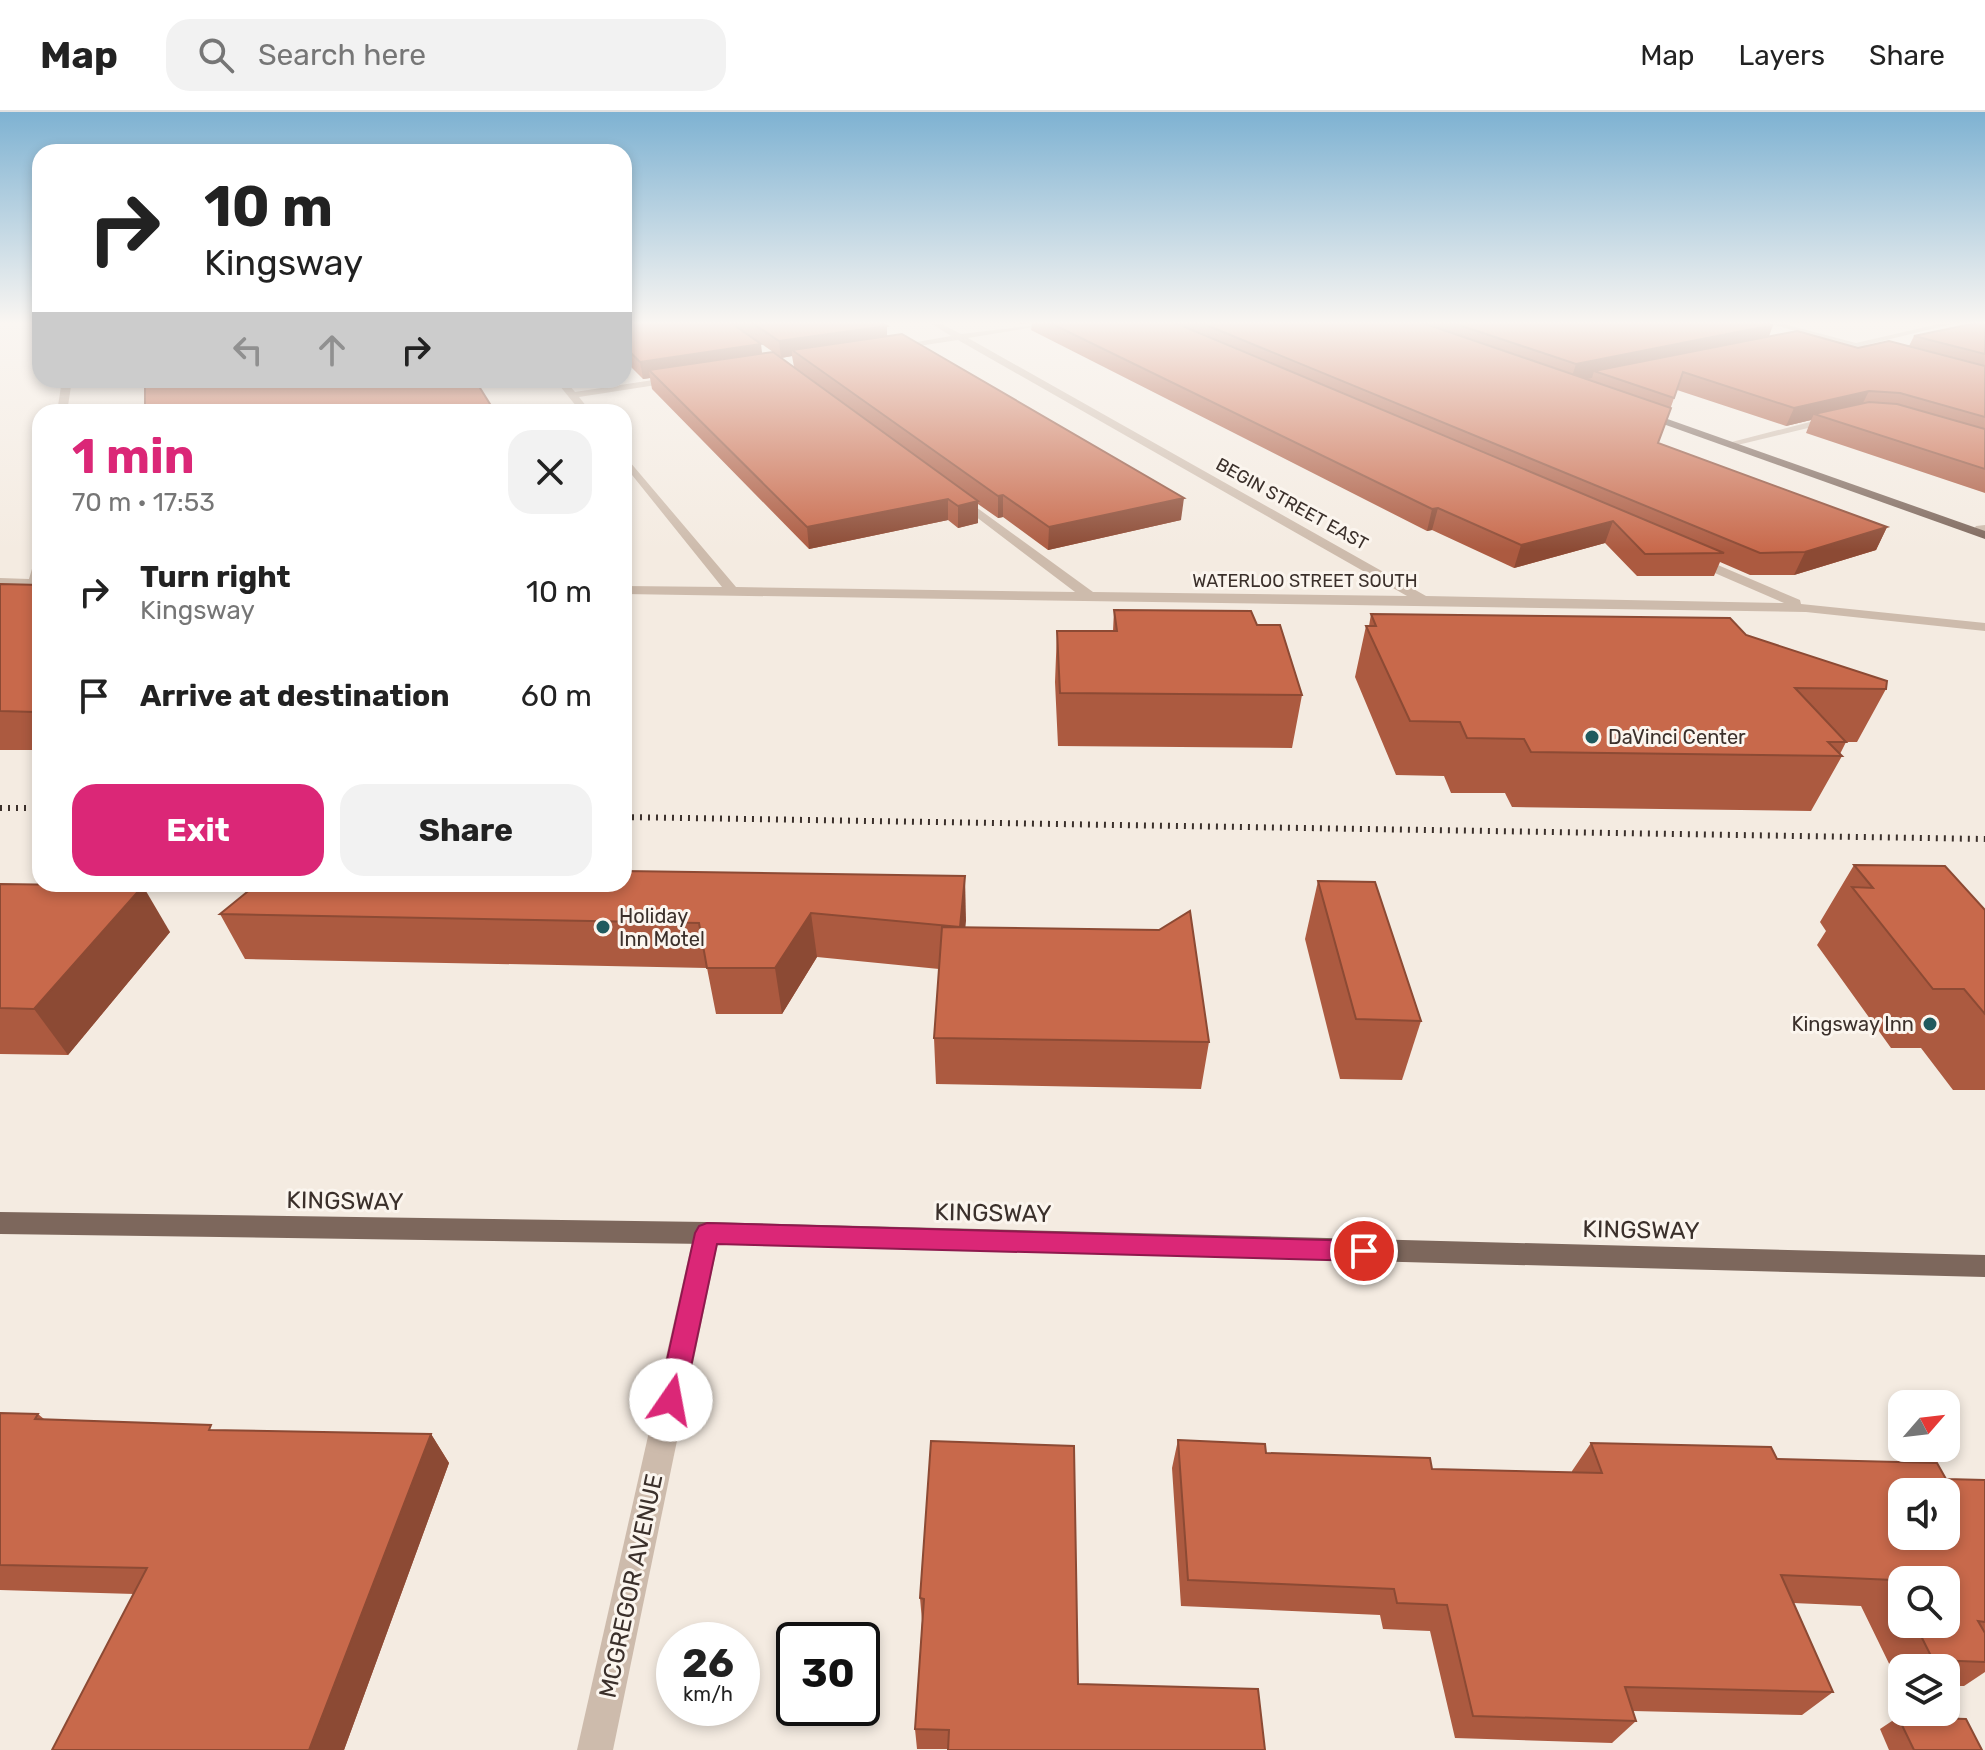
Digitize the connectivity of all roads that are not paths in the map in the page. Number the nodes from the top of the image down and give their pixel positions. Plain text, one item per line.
1 (1069, 398) edge
2 (1634, 411) edge
3 (1849, 416) edge
4 (1729, 444) junction
5 (632, 468) edge
6 (943, 487) edge
7 (1984, 531) edge
8 (1680, 553) edge
9 (0, 582) edge
10 (32, 583) edge
11 (632, 590) edge
12 (732, 591) junction
13 (1091, 597) junction
14 (1425, 600) junction
15 (1806, 608) junction
16 (1985, 627) edge
17 (0, 1223) edge
18 (707, 1233) junction
19 (1985, 1266) edge
20 (595, 1750) edge

1 - 14 street, BEGIN STREET EAST
2 - 4 main road
3 - 4 street
4 - 7 main road
5 - 12 street
6 - 13 street
8 - 15 street
9 - 10 street
11 - 12 street, WATERLOO STREET SOUTH
12 - 13 street, WATERLOO STREET SOUTH
13 - 14 street, WATERLOO STREET SOUTH
14 - 15 street, WATERLOO STREET SOUTH
15 - 16 street, WATERLOO STREET SOUTH
17 - 18 main road, KINGSWAY
18 - 19 main road, KINGSWAY
18 - 20 street, MCGREGOR AVENUE

